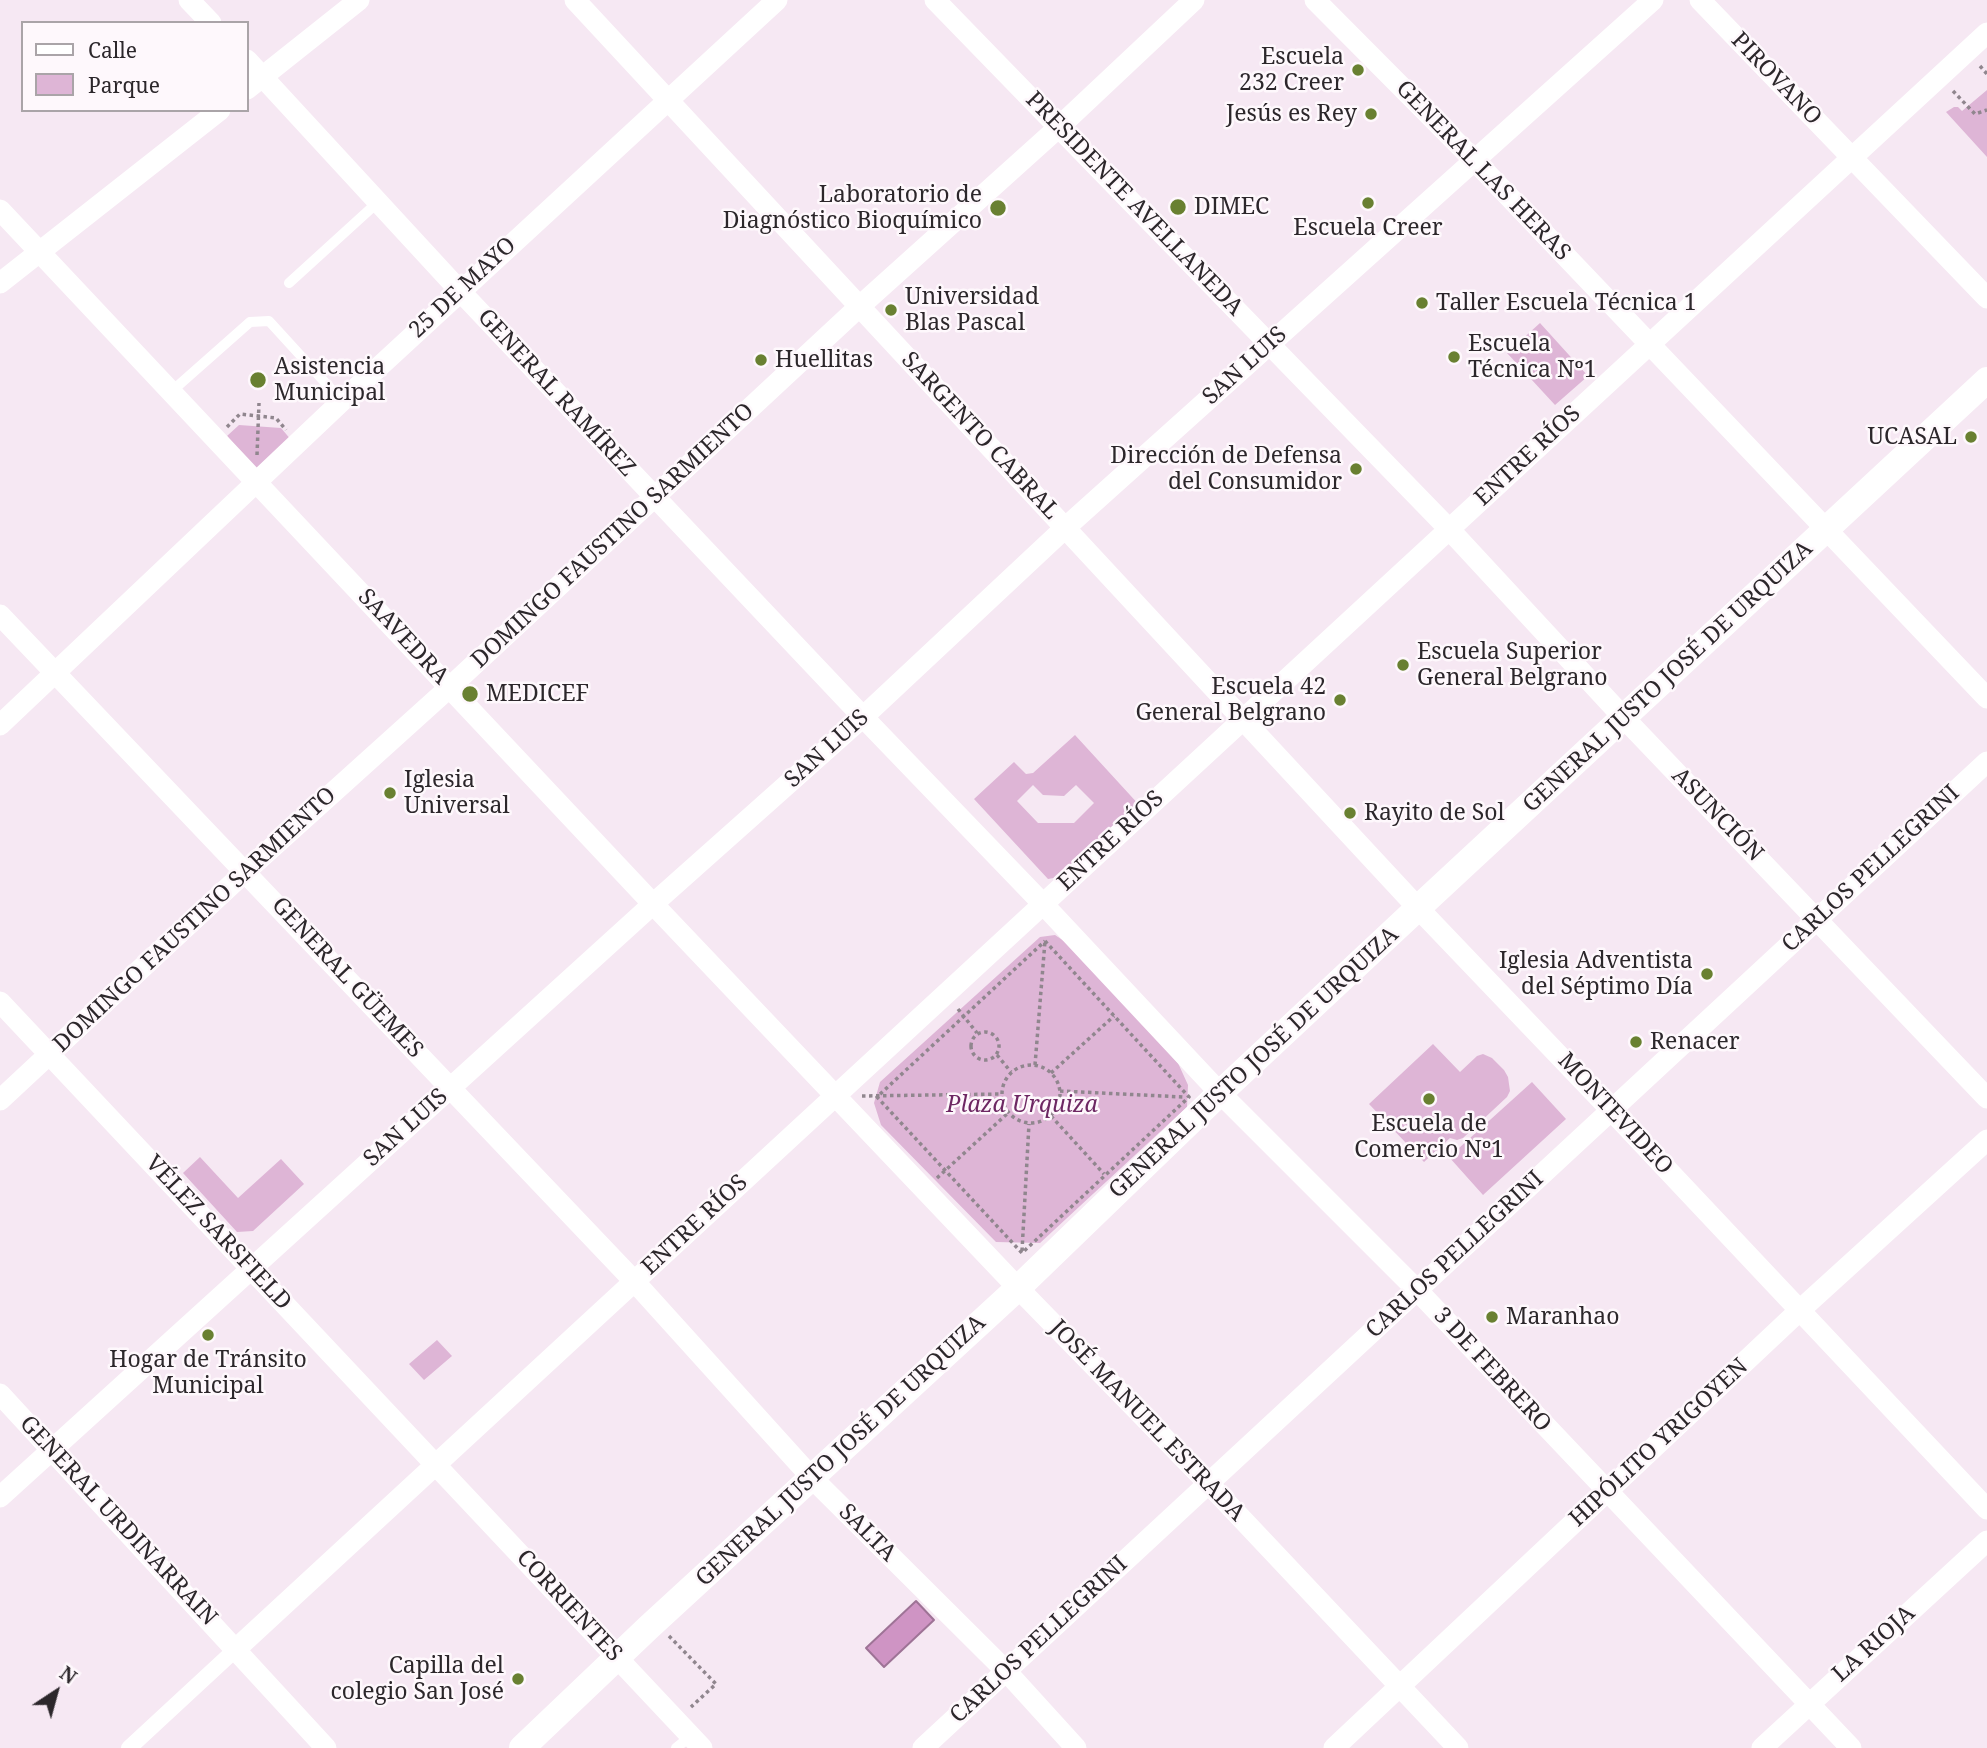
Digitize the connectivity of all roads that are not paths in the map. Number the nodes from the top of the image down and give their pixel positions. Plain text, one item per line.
1 (189, 0) edge
2 (359, 0) edge
3 (575, 0) edge
4 (777, 0) edge
5 (935, 0) edge
6 (1194, 0) edge
7 (1315, 0) edge
8 (1653, 0) edge
9 (1700, 0) edge
10 (209, 21) edge
11 (1987, 33) edge
12 (248, 63) edge
13 (255, 83) edge
14 (668, 99) junction
15 (217, 112) edge
16 (1059, 127) junction
17 (1853, 158) junction
18 (1475, 161) junction
19 (378, 202) junction
20 (0, 210) edge
21 (39, 251) junction
22 (0, 283) edge
23 (289, 283) dead end
24 (460, 291) junction
25 (1987, 298) edge
26 (860, 306) junction
27 (1270, 343) junction
28 (1649, 345) junction
29 (1987, 380) edge
30 (172, 391) junction
31 (342, 401) junction
32 (255, 482) junction
33 (655, 498) junction
34 (1065, 528) junction
35 (1449, 529) junction
36 (1827, 530) junction
37 (0, 615) edge
38 (54, 673) junction
39 (450, 687) junction
40 (1987, 698) edge
41 (863, 717) junction
42 (1624, 718) junction
43 (1243, 719) junction
44 (0, 725) edge
45 (1987, 762) edge
46 (246, 871) junction
47 (653, 904) junction
48 (1043, 904) junction
49 (1418, 908) junction
50 (1816, 919) junction
51 (0, 1002) edge
52 (49, 1054) junction
53 (450, 1087) junction
54 (1220, 1093) junction
55 (835, 1094) junction
56 (1987, 1098) edge
57 (0, 1100) edge
58 (1611, 1110) junction
59 (1987, 1140) edge
60 (252, 1268) junction
61 (634, 1281) junction
62 (1018, 1288) junction
63 (1417, 1290) junction
64 (1799, 1311) junction
65 (0, 1394) edge
66 (52, 1450) junction
67 (436, 1464) junction
68 (813, 1479) junction
69 (1209, 1484) junction
70 (1608, 1492) junction
71 (0, 1497) edge
72 (1987, 1509) edge
73 (1987, 1541) edge
74 (236, 1649) junction
75 (617, 1658) junction
76 (1006, 1671) junction
77 (1400, 1687) junction
78 (1810, 1704) junction
79 (687, 1738) edge
80 (129, 1748) edge
81 (326, 1748) edge
82 (522, 1748) edge
83 (923, 1748) edge
84 (1076, 1748) edge
85 (1334, 1748) edge
86 (1458, 1748) edge
87 (1762, 1748) edge
88 (1851, 1748) edge

1 - 10 street
2 - 13 street
3 - 14 street, SARGENTO CABRAL
4 - 14 street, 25 DE MAYO
5 - 16 street, PRESIDENTE AVELLANEDA
6 - 16 street, DOMINGO FAUSTINO SARMIENTO
7 - 18 street, GENERAL LAS HERAS
8 - 18 street, SAN LUIS
9 - 17 street, PIROVANO
11 - 17 street, ENTRE RÍOS
12 - 13 street, GENERAL RAMÍREZ
13 - 19 street, GENERAL RAMÍREZ
14 - 24 street, 25 DE MAYO
14 - 26 street, SARGENTO CABRAL
15 - 21 street
16 - 26 street, DOMINGO FAUSTINO SARMIENTO
16 - 27 street, PRESIDENTE AVELLANEDA
17 - 25 street, PIROVANO
17 - 28 street, ENTRE RÍOS
18 - 27 street, SAN LUIS
18 - 28 street, GENERAL LAS HERAS
19 - 23 lane
19 - 24 street, GENERAL RAMÍREZ
20 - 21 street, SAAVEDRA
21 - 22 street
21 - 30 street, SAAVEDRA
24 - 31 street, 25 DE MAYO
24 - 33 street, GENERAL RAMÍREZ
26 - 33 street, DOMINGO FAUSTINO SARMIENTO
26 - 34 street, SARGENTO CABRAL
27 - 34 street, SAN LUIS
27 - 35 street, PRESIDENTE AVELLANEDA
28 - 35 street, ENTRE RÍOS
28 - 36 street, GENERAL LAS HERAS
29 - 36 street, GENERAL JUSTO JOSÉ DE URQUIZA
30 - 31 lane
30 - 32 street, SAAVEDRA
31 - 32 street, 25 DE MAYO
32 - 38 street, 25 DE MAYO
32 - 39 street, SAAVEDRA
33 - 39 street, DOMINGO FAUSTINO SARMIENTO
33 - 41 street, GENERAL RAMÍREZ
34 - 41 street, SAN LUIS
34 - 43 street, SARGENTO CABRAL
35 - 42 street, ASUNCIÓN
35 - 43 street, ENTRE RÍOS
36 - 40 street, GENERAL LAS HERAS
36 - 42 street, GENERAL JUSTO JOSÉ DE URQUIZA
37 - 38 street, GENERAL GÜEMES
38 - 44 street, 25 DE MAYO
38 - 46 street, GENERAL GÜEMES
39 - 46 street, DOMINGO FAUSTINO SARMIENTO
39 - 47 street, SAAVEDRA
41 - 47 street, SAN LUIS
41 - 48 street, GENERAL RAMÍREZ
42 - 49 street, GENERAL JUSTO JOSÉ DE URQUIZA
42 - 50 street, ASUNCIÓN
43 - 48 street, ENTRE RÍOS
43 - 49 street, MONTEVIDEO
45 - 50 street, CARLOS PELLEGRINI
46 - 52 street, DOMINGO FAUSTINO SARMIENTO
46 - 53 street, GENERAL GÜEMES
47 - 53 street, SAN LUIS
47 - 55 street, SAAVEDRA
48 - 54 street, 3 DE FEBRERO
48 - 55 street, ENTRE RÍOS
49 - 54 street, GENERAL JUSTO JOSÉ DE URQUIZA
49 - 58 street, MONTEVIDEO
50 - 56 street, ASUNCIÓN
50 - 58 street, CARLOS PELLEGRINI
51 - 52 street, VÉLEZ SARSFIELD
52 - 57 street, DOMINGO FAUSTINO SARMIENTO
52 - 60 street, VÉLEZ SARSFIELD
53 - 60 street, SAN LUIS
53 - 61 street, GENERAL GÜEMES
54 - 62 street, GENERAL JUSTO JOSÉ DE URQUIZA
54 - 63 street, 3 DE FEBRERO
55 - 61 street, ENTRE RÍOS
55 - 62 street, JOSÉ MANUEL ESTRADA
58 - 63 street, CARLOS PELLEGRINI
58 - 64 street, MONTEVIDEO
59 - 64 street, HIPÓLITO YRIGOYEN
60 - 66 street, SAN LUIS
60 - 67 street, VÉLEZ SARSFIELD
61 - 67 street, ENTRE RÍOS
61 - 68 street, SALTA
62 - 68 street, GENERAL JUSTO JOSÉ DE URQUIZA
62 - 69 street, JOSÉ MANUEL ESTRADA
63 - 69 street, CARLOS PELLEGRINI
63 - 70 street, 3 DE FEBRERO
64 - 70 street, HIPÓLITO YRIGOYEN
64 - 72 street, MONTEVIDEO
65 - 66 street, GENERAL URDINARRAIN
66 - 71 street, SAN LUIS
66 - 74 street, GENERAL URDINARRAIN
67 - 74 street, ENTRE RÍOS
67 - 75 street, CORRIENTES
68 - 75 street, GENERAL JUSTO JOSÉ DE URQUIZA
68 - 76 street, SALTA
69 - 76 street, CARLOS PELLEGRINI
69 - 77 street, JOSÉ MANUEL ESTRADA
70 - 77 street, HIPÓLITO YRIGOYEN
70 - 78 street, 3 DE FEBRERO
73 - 78 street, LA RIOJA
74 - 80 street
74 - 81 street, GENERAL URDINARRAIN
75 - 79 street, CORRIENTES
75 - 82 street, GENERAL JUSTO JOSÉ DE URQUIZA
76 - 83 street, CARLOS PELLEGRINI
76 - 84 street, SALTA
77 - 85 street, HIPÓLITO YRIGOYEN
77 - 86 street, JOSÉ MANUEL ESTRADA
78 - 87 street, LA RIOJA
78 - 88 street, 3 DE FEBRERO

